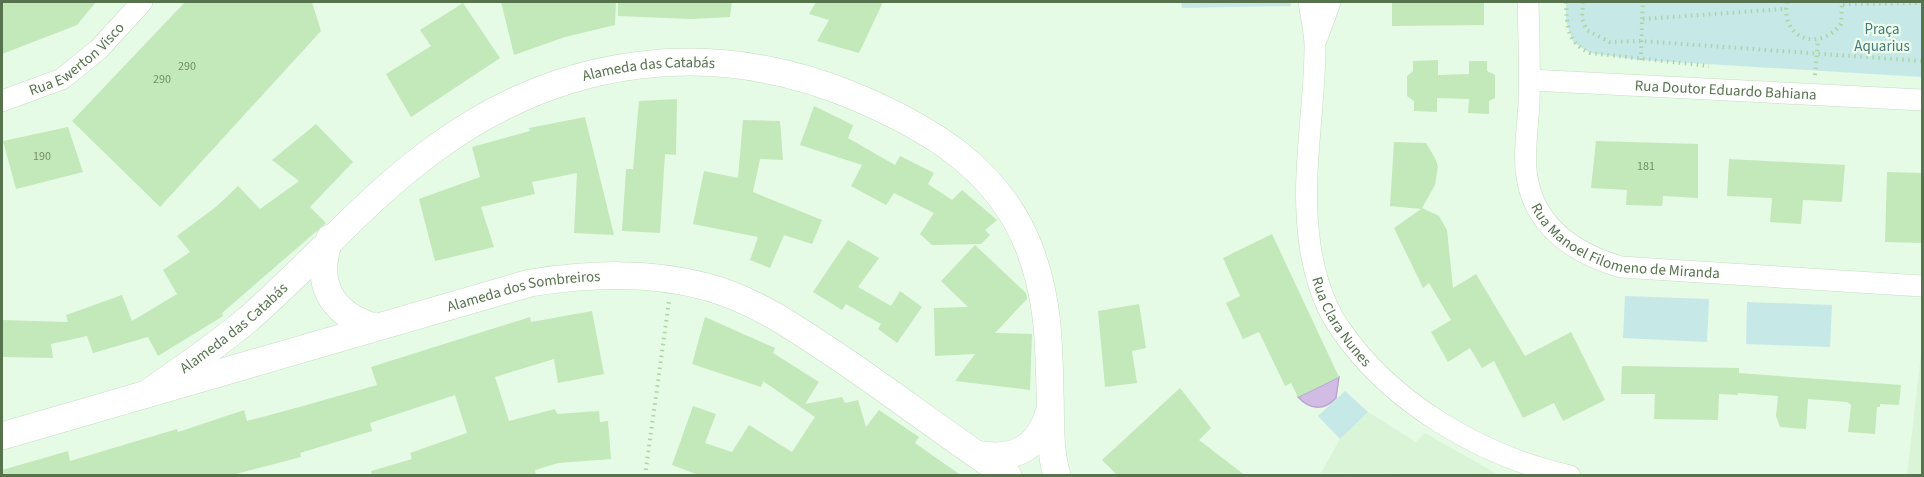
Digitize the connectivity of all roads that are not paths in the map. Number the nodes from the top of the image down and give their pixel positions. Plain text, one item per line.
1 (142, 2) edge
2 (1309, 2) edge
3 (1330, 2) edge
4 (1528, 2) edge
5 (1315, 45) junction
6 (1530, 80) junction
7 (1923, 100) edge
8 (2, 101) edge
9 (330, 238) junction
10 (1923, 286) edge
11 (374, 327) junction
12 (146, 394) junction
13 (1050, 409) junction
14 (2, 436) edge
15 (976, 454) junction
16 (1008, 476) edge
17 (1057, 476) edge
18 (1570, 476) edge

1 - 8 street, Rua Ewerton Visco
2 - 5 street, Rua Clara Nunes
3 - 5 street, Rua Clara Nunes
4 - 6 street, Rua Manoel Filomeno de Miranda
5 - 18 street, Rua Clara Nunes
6 - 7 street, Rua Doutor Eduardo Bahiana
6 - 10 street, Rua Manoel Filomeno de Miranda
9 - 11 street
9 - 12 street, Alameda das Catabás
9 - 13 street, Alameda das Catabás
11 - 12 street, Alameda dos Sombreiros
11 - 15 street, Alameda dos Sombreiros
12 - 14 street, Alameda dos Sombreiros
13 - 15 street, Alameda das Catabás
13 - 17 street, Alameda das Catabás
15 - 16 street, Alameda dos Sombreiros

